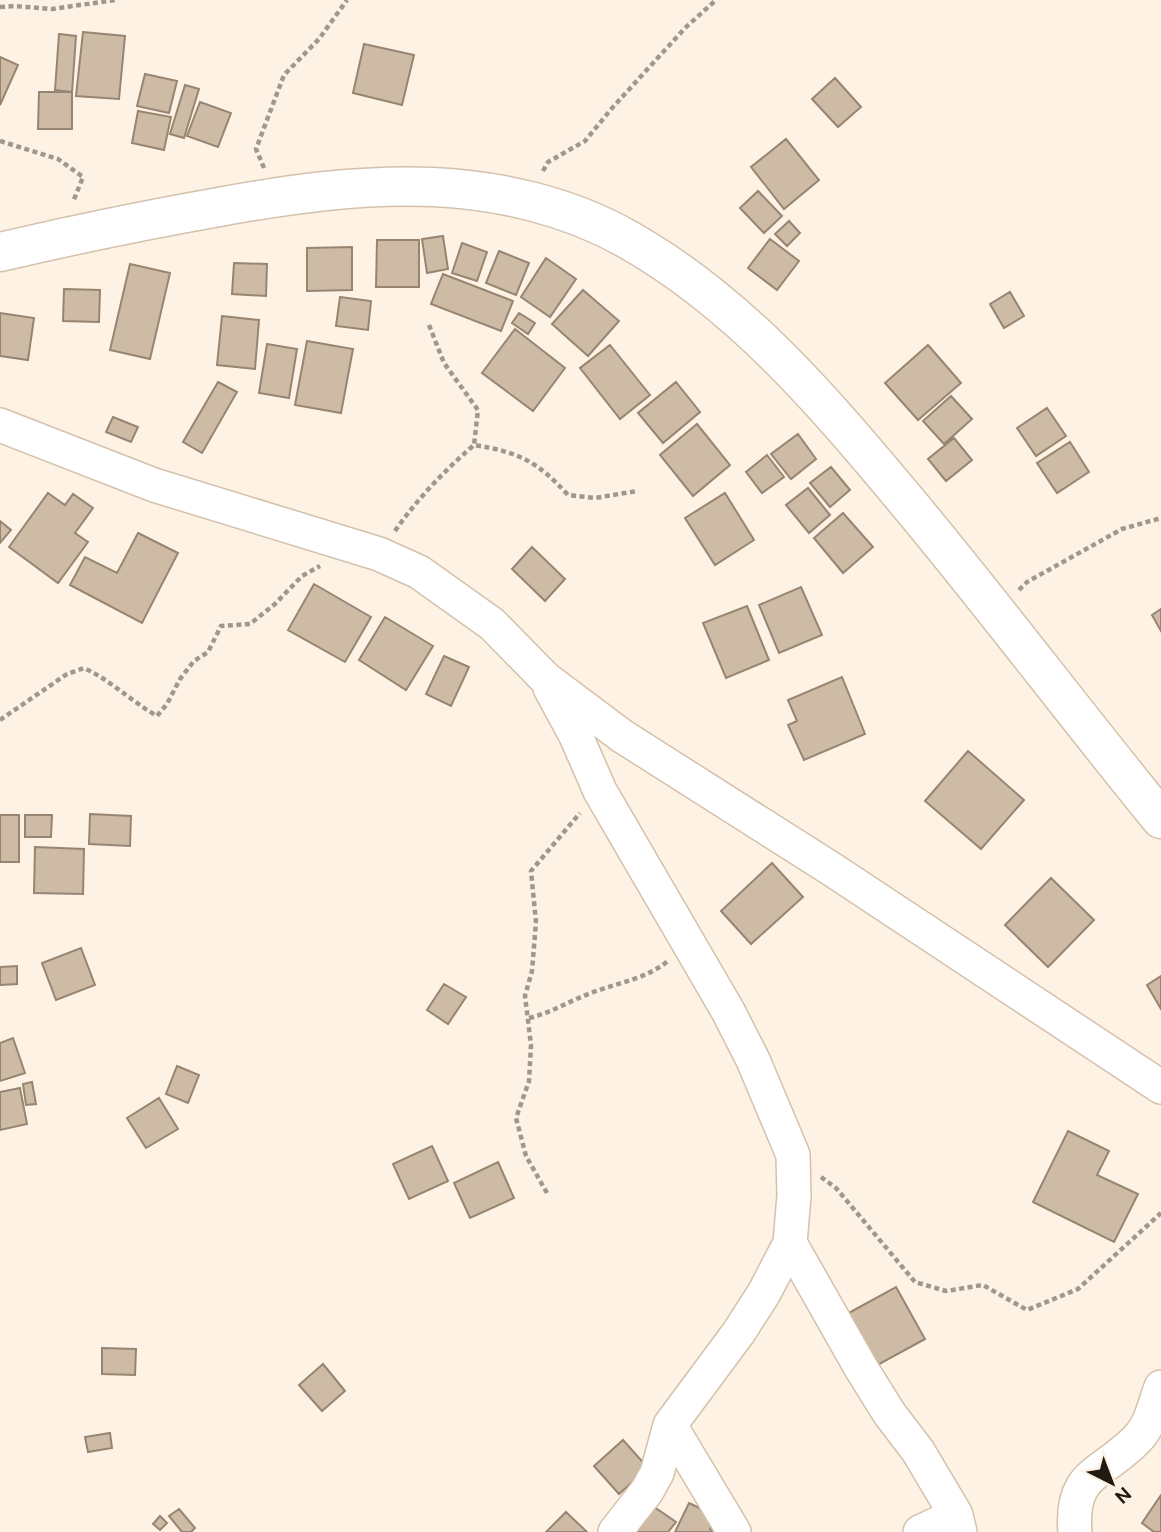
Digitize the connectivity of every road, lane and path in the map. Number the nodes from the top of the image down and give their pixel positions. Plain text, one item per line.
1 (115, 0) edge
2 (347, 0) edge
3 (716, 0) edge
4 (0, 8) edge
5 (0, 141) edge
6 (277, 197) junction
7 (527, 200) junction
8 (58, 239) junction
9 (0, 252) edge
10 (429, 325) dead end
11 (0, 425) edge
12 (474, 445) junction
13 (637, 491) dead end
14 (1161, 518) edge
15 (379, 554) junction
16 (324, 563) dead end
17 (997, 611) junction
18 (546, 679) junction
19 (0, 720) edge
20 (600, 791) junction
21 (1161, 819) edge
22 (687, 944) junction
23 (528, 1018) junction
24 (1161, 1087) edge
25 (793, 1155) junction
26 (547, 1193) dead end
27 (1161, 1213) edge
28 (790, 1243) junction
29 (1161, 1387) edge
30 (670, 1425) junction
31 (958, 1523) edge
32 (615, 1532) edge
33 (734, 1532) edge
34 (920, 1532) edge
35 (1075, 1532) edge

1 - 4 path
2 - 6 path
3 - 7 path
5 - 8 path
6 - 7 highway
6 - 8 highway
7 - 17 highway
8 - 9 highway
10 - 12 path
11 - 15 street
12 - 13 path
12 - 15 path
14 - 17 path
15 - 18 street
16 - 19 path
17 - 21 highway
18 - 20 street
18 - 24 street
20 - 22 street
20 - 23 path
22 - 23 path
22 - 25 street
23 - 26 path
25 - 27 path
25 - 28 street
28 - 30 street
28 - 31 street
29 - 35 street
30 - 32 street
30 - 33 street
31 - 34 street

